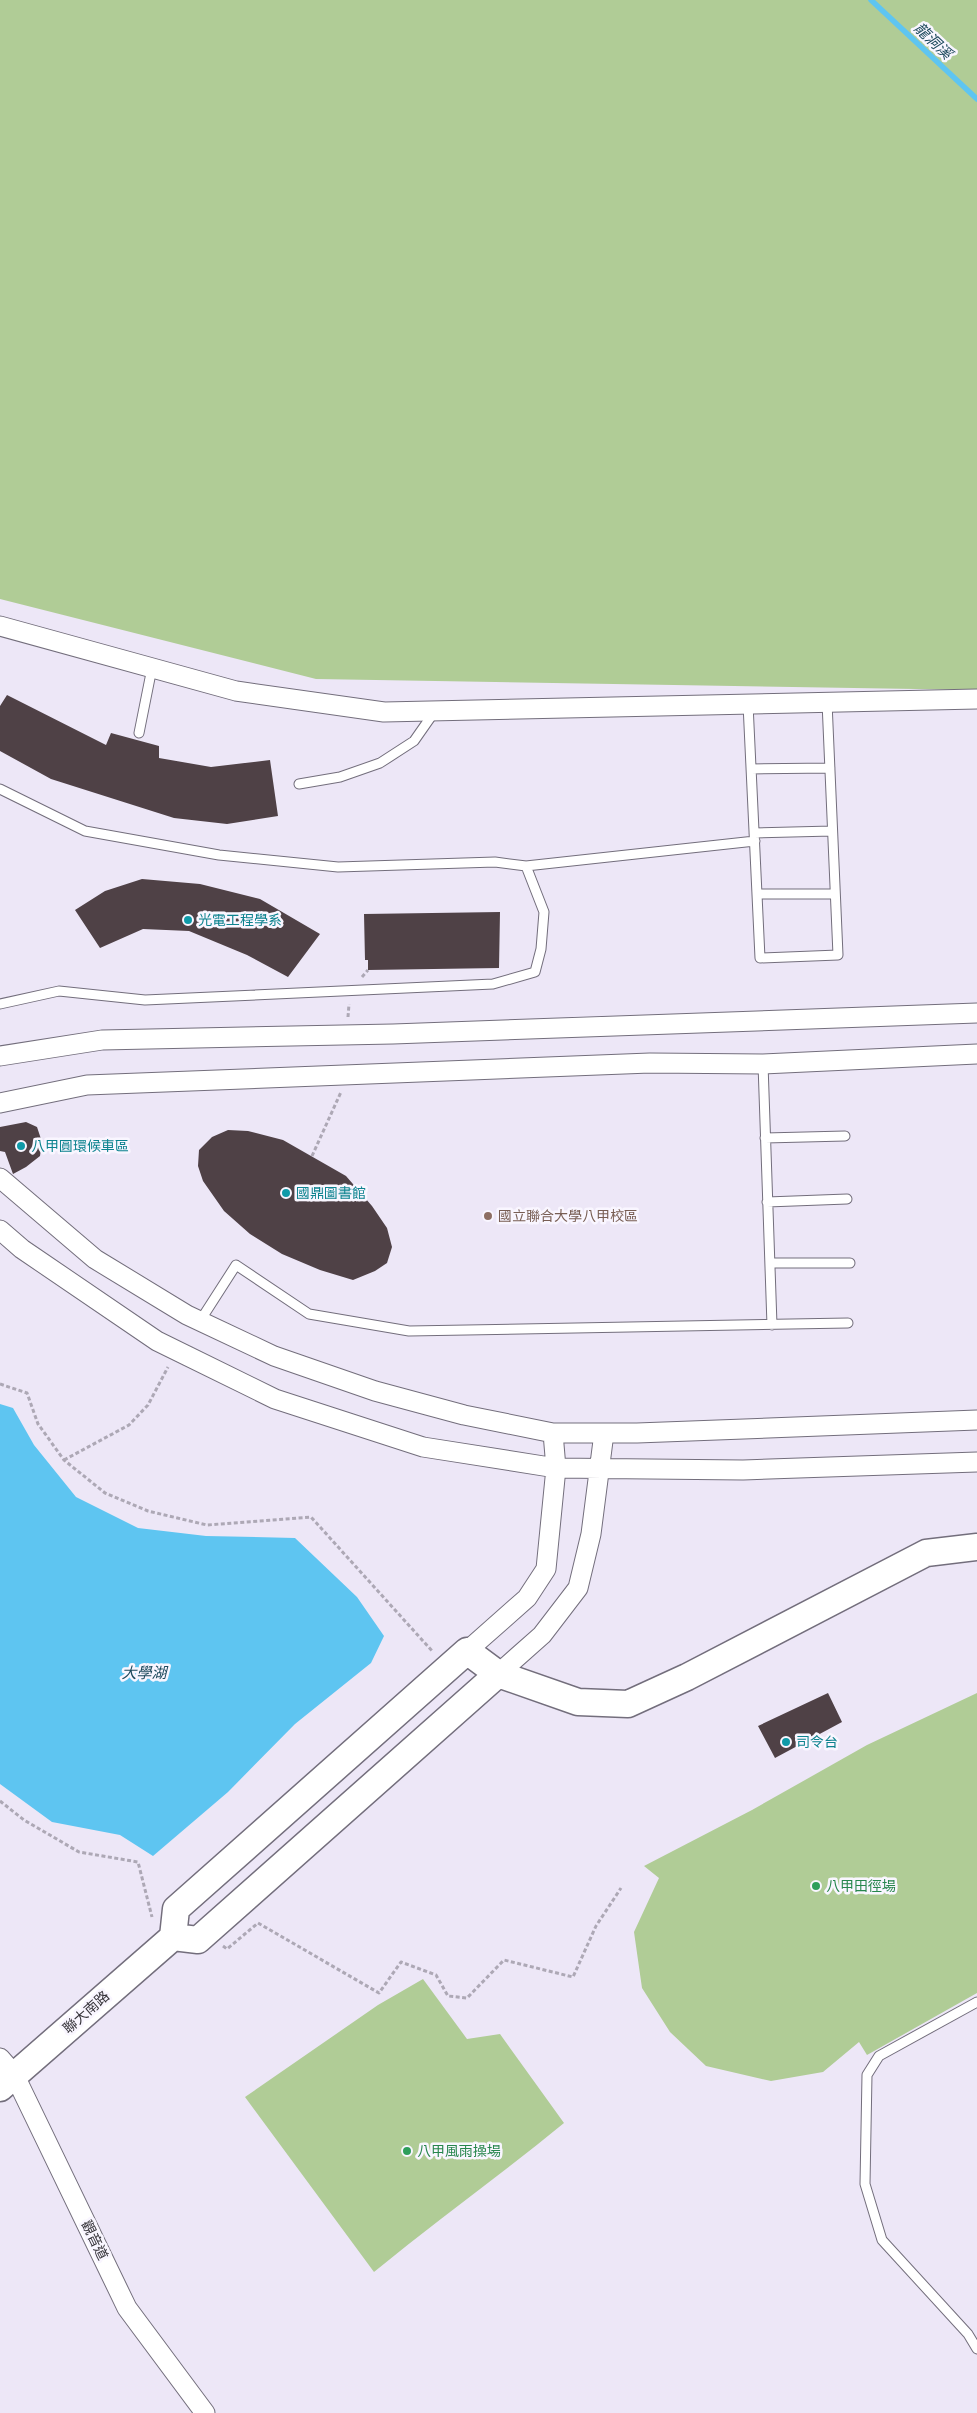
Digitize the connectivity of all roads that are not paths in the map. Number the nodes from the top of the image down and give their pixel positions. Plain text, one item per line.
1 (0, 626) edge
2 (152, 668) junction
3 (977, 699) edge
4 (827, 702) junction
5 (748, 704) junction
6 (435, 711) junction
7 (139, 733) dead end
8 (830, 768) junction
9 (751, 769) junction
10 (299, 784) dead end
11 (0, 789) edge
12 (832, 831) junction
13 (754, 837) junction
14 (526, 866) junction
15 (757, 894) junction
16 (835, 894) junction
17 (0, 1004) edge
18 (977, 1013) edge
19 (977, 1054) edge
20 (0, 1056) edge
21 (763, 1064) junction
22 (0, 1103) edge
23 (845, 1136) dead end
24 (765, 1138) junction
25 (0, 1178) edge
26 (847, 1199) dead end
27 (767, 1202) junction
28 (0, 1230) edge
29 (770, 1263) junction
30 (850, 1263) dead end
31 (200, 1321) junction
32 (848, 1323) dead end
33 (772, 1325) junction
34 (977, 1420) edge
35 (553, 1433) junction
36 (604, 1433) junction
37 (977, 1462) edge
38 (556, 1468) junction
39 (601, 1468) junction
40 (977, 1547) edge
41 (467, 1651) junction
42 (498, 1674) junction
43 (166, 1943) junction
44 (977, 2002) edge
45 (5, 2073) edge
46 (977, 2349) edge
47 (205, 2413) edge

1 - 2 street
2 - 6 street
2 - 7 lane
3 - 4 street
4 - 5 street
4 - 8 lane
5 - 6 street
5 - 9 lane
6 - 10 lane
8 - 9 lane
8 - 12 lane
9 - 13 lane
11 - 14 lane
12 - 13 lane
12 - 16 lane
13 - 14 lane
13 - 15 lane
14 - 17 lane
15 - 16 lane
15 - 16 lane
18 - 20 street
19 - 21 street
21 - 22 street
21 - 24 lane
23 - 24 lane
24 - 27 lane
25 - 31 street
26 - 27 lane
27 - 29 lane
28 - 38 street
29 - 30 lane
29 - 33 lane
31 - 33 lane
31 - 35 street
32 - 33 lane
34 - 36 street
35 - 36 street
35 - 38 street
36 - 39 street
37 - 39 street
38 - 39 street
38 - 41 street
39 - 42 street
40 - 42 street
41 - 42 street
41 - 43 street
42 - 43 street
43 - 45 street, 聯大南路
44 - 46 lane
45 - 47 street, 觀音道

